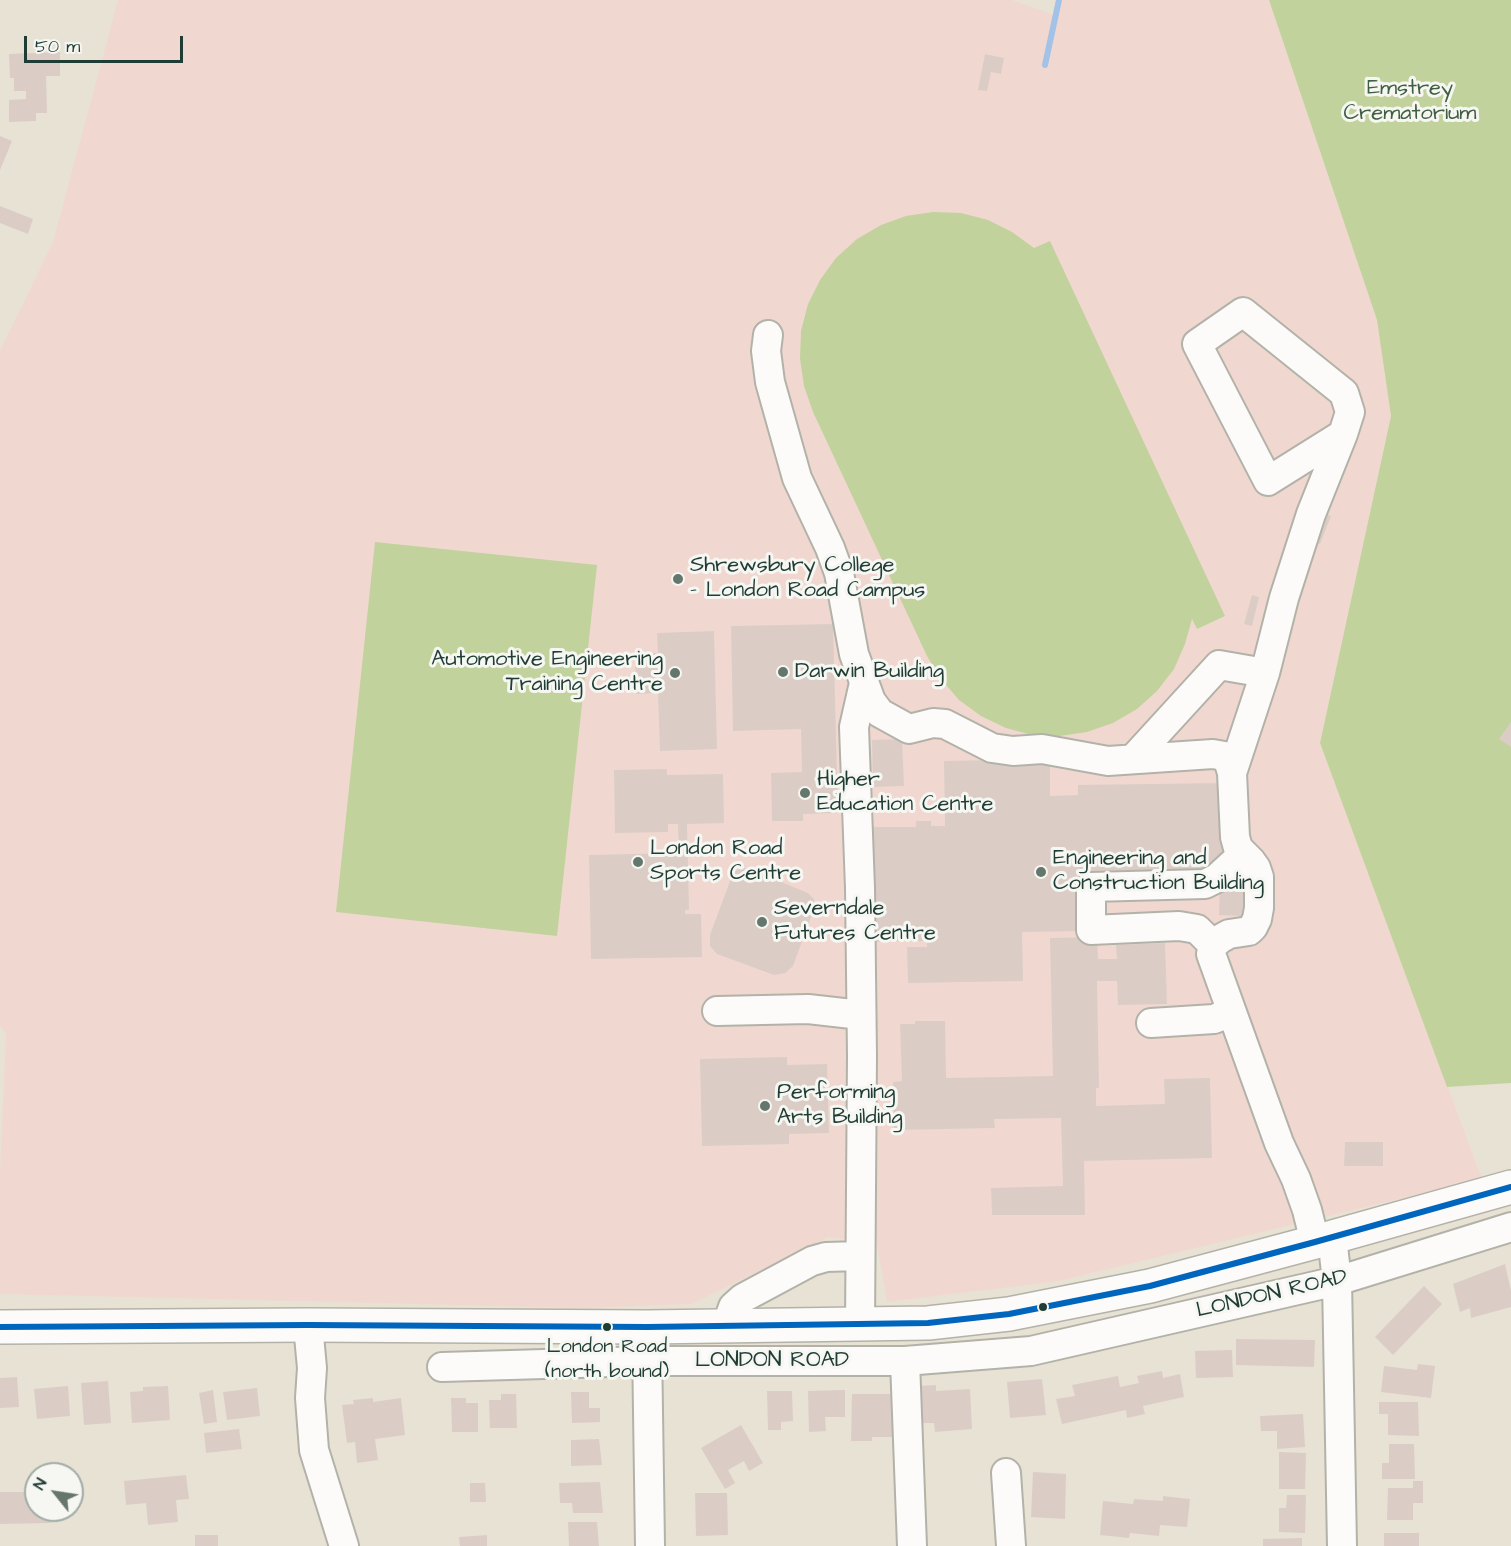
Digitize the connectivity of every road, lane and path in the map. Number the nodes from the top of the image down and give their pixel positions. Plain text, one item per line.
1 (768, 335) dead end
2 (1343, 434) junction
3 (1265, 673) junction
4 (864, 683) junction
5 (1133, 759) junction
6 (1232, 772) junction
7 (1243, 854) junction
8 (1213, 945) junction
9 (717, 1011) dead end
10 (1232, 1012) junction
11 (861, 1015) junction
12 (1151, 1023) dead end
13 (1511, 1187) edge
14 (1511, 1227) edge
15 (1323, 1240) junction
16 (860, 1256) junction
17 (1337, 1281) junction
18 (1026, 1311) junction
19 (308, 1325) junction
20 (860, 1325) junction
21 (0, 1327) edge
22 (647, 1327) junction
23 (726, 1327) junction
24 (1031, 1351) junction
25 (647, 1361) junction
26 (905, 1361) junction
27 (442, 1367) dead end
28 (1006, 1473) dead end
29 (344, 1546) edge
30 (650, 1546) edge
31 (912, 1546) edge
32 (1011, 1546) edge
33 (1342, 1546) edge

1 - 4 street
2 - 2 street
2 - 3 street
3 - 5 street
3 - 6 street
4 - 5 street
4 - 11 street
5 - 6 street
6 - 7 street
7 - 8 street
7 - 8 street
8 - 10 street
9 - 11 street
10 - 12 street
10 - 15 street
11 - 16 street
13 - 15 main road, LONDON ROAD
14 - 17 street, LONDON ROAD
15 - 17 street
15 - 18 main road, LONDON ROAD
16 - 20 street
16 - 23 street
17 - 24 street, LONDON ROAD
17 - 33 street
18 - 20 main road, LONDON ROAD
18 - 24 street
19 - 21 main road, LONDON ROAD
19 - 22 main road, LONDON ROAD
19 - 29 street
20 - 23 main road, LONDON ROAD
22 - 23 main road, LONDON ROAD
22 - 25 street
24 - 26 street, LONDON ROAD
25 - 26 street, LONDON ROAD
25 - 27 street, LONDON ROAD
25 - 30 street
26 - 31 street
28 - 32 street

